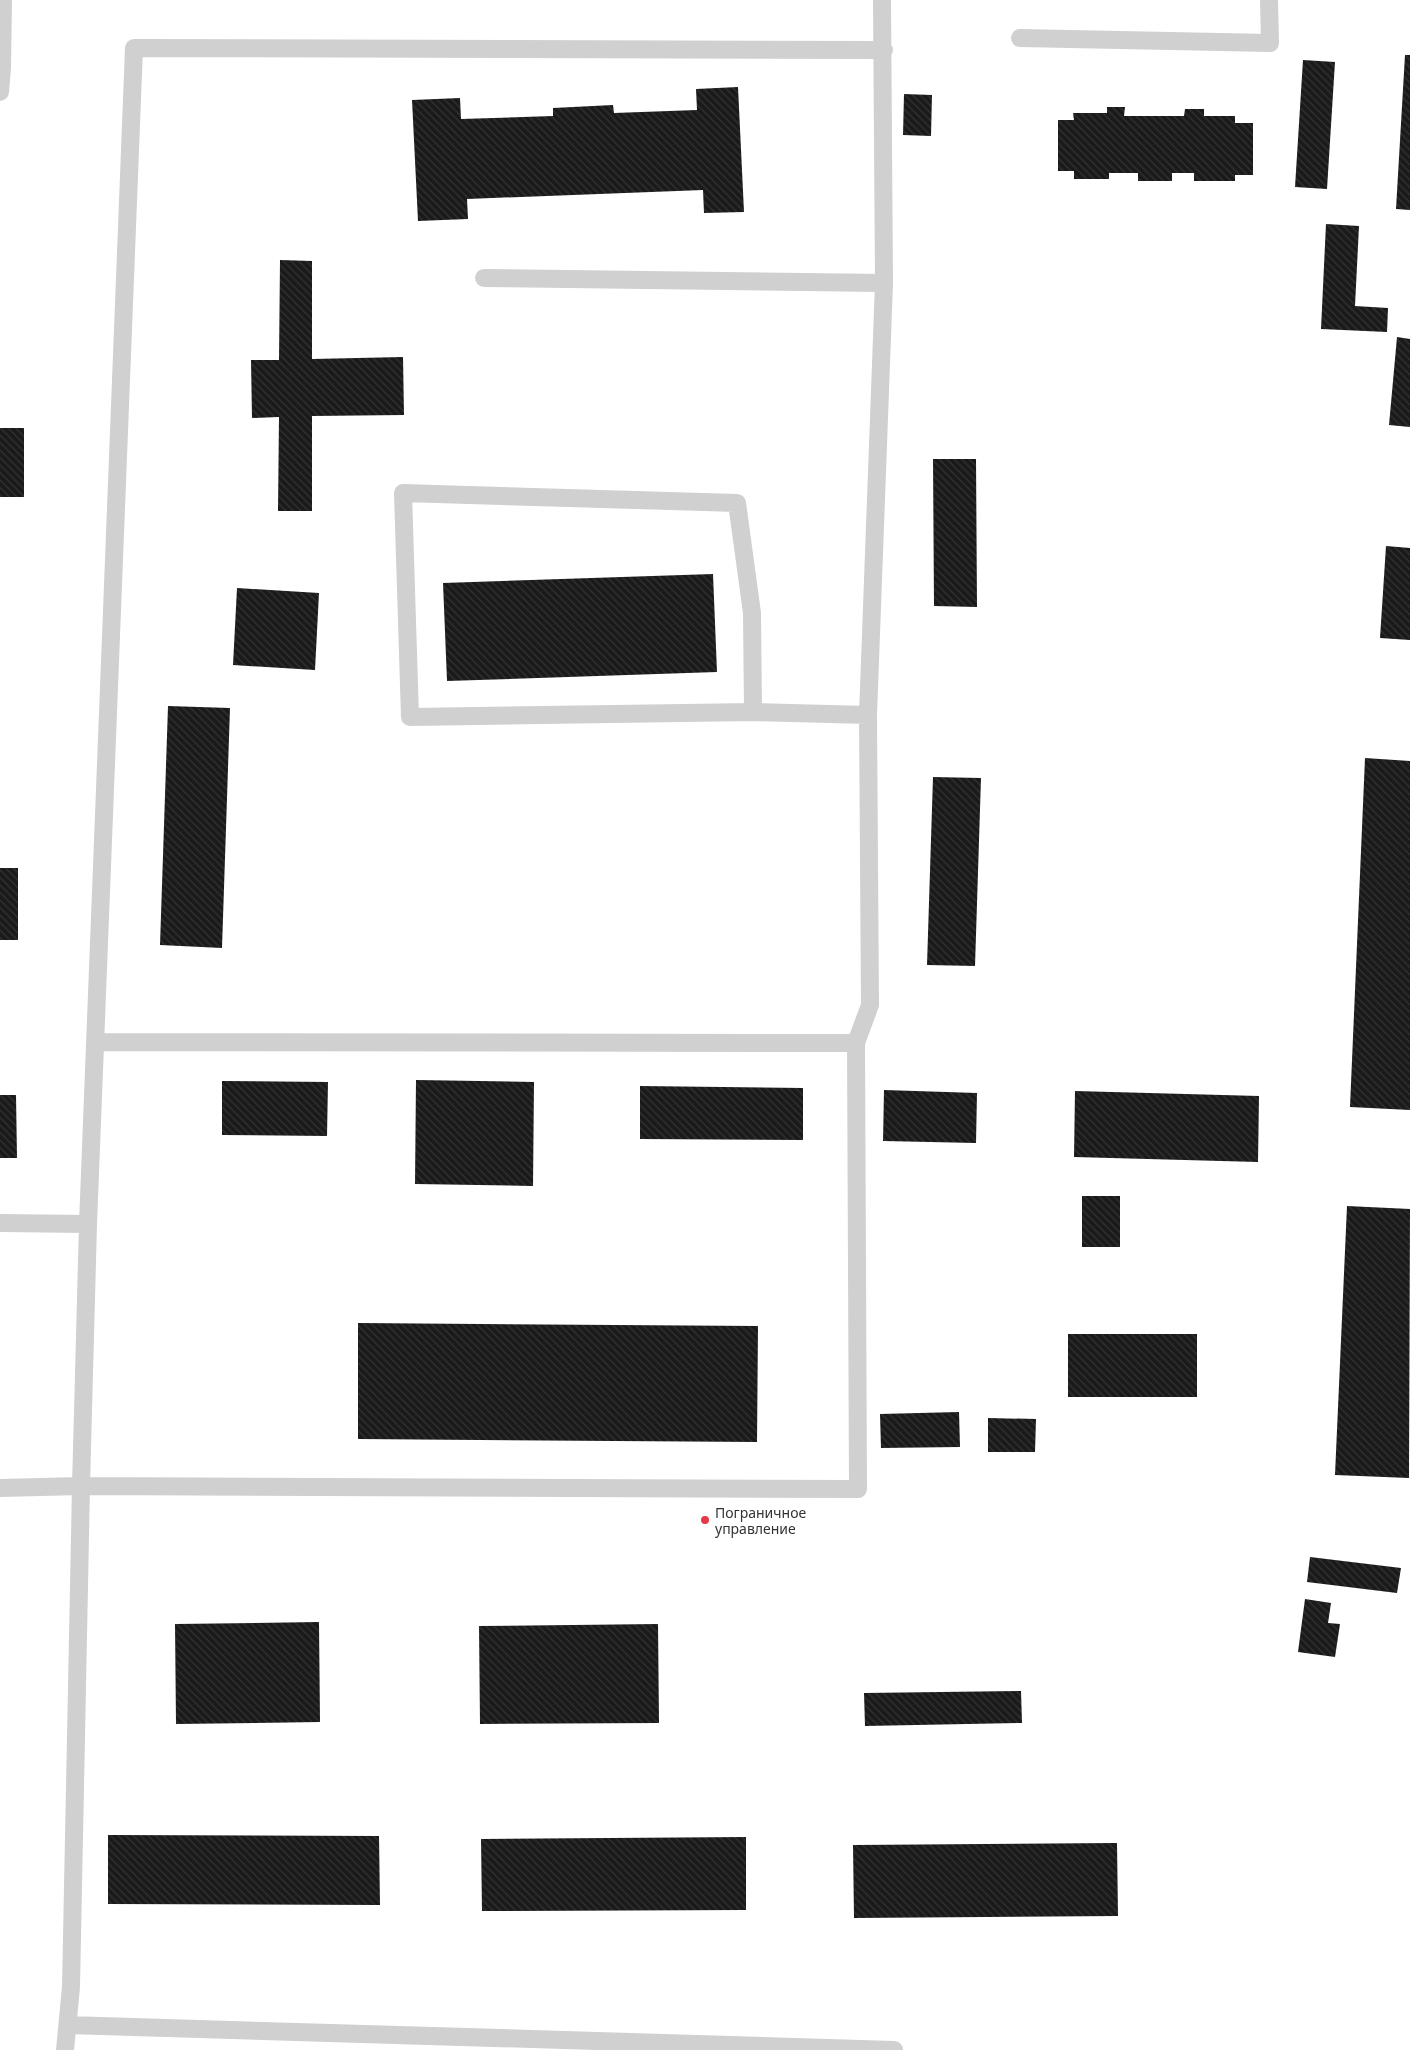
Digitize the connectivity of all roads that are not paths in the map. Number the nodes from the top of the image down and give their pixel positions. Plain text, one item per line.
1 (3, 0) edge
2 (882, 0) edge
3 (1269, 0) edge
4 (1020, 38) dead end
5 (884, 50) junction
6 (1, 68) edge
7 (0, 92) edge
8 (484, 278) dead end
9 (884, 283) junction
10 (753, 712) junction
11 (868, 715) junction
12 (95, 1042) junction
13 (856, 1043) junction
14 (0, 1223) edge
15 (88, 1224) junction
16 (81, 1486) junction
17 (0, 1488) edge
18 (68, 2025) junction
19 (776, 2048) edge
20 (65, 2050) edge
21 (894, 2050) edge

1 - 6 lane
2 - 5 lane
3 - 4 lane
5 - 9 lane
5 - 12 lane
6 - 7 lane
8 - 9 lane
9 - 11 lane
10 - 10 lane
10 - 11 lane
11 - 13 lane
12 - 13 lane
12 - 15 lane
13 - 16 lane
14 - 15 lane
15 - 16 lane
16 - 17 lane
16 - 18 lane
18 - 19 lane
18 - 20 lane
19 - 21 lane

